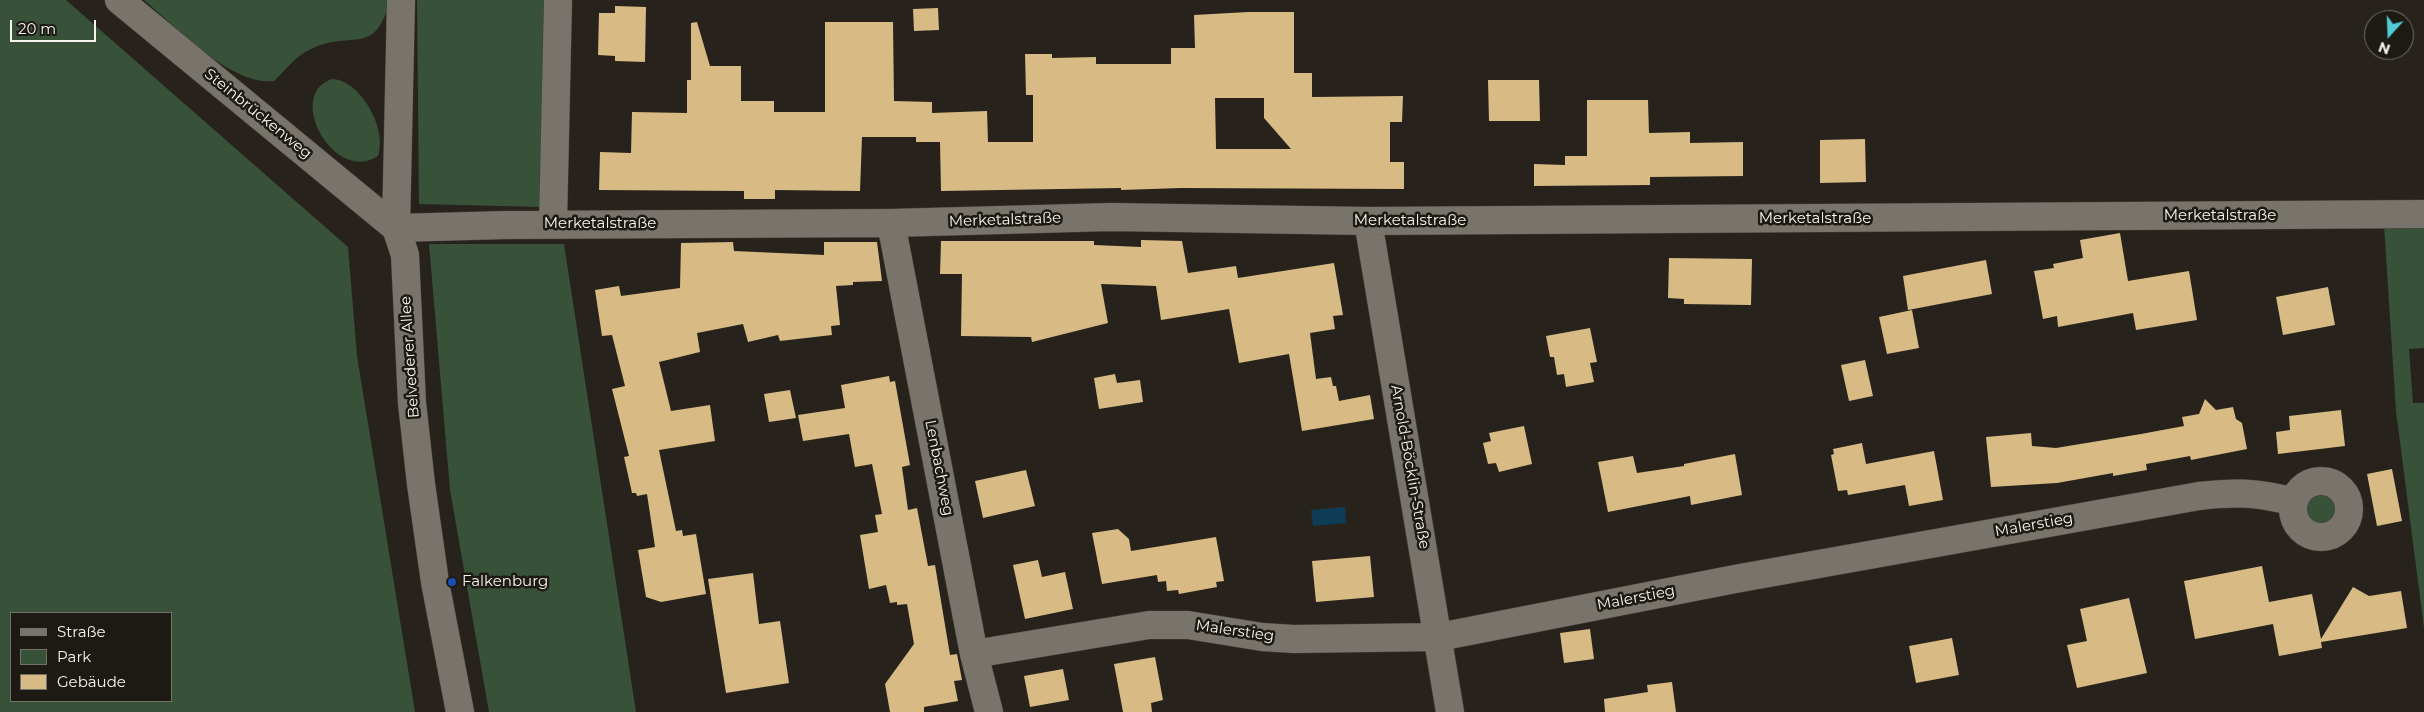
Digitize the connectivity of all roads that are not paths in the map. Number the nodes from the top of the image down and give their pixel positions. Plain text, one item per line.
1 (119, 0) edge
2 (401, 0) edge
3 (558, 0) edge
4 (2424, 214) edge
5 (1368, 221) junction
6 (891, 223) junction
7 (553, 224) junction
8 (396, 228) junction
9 (2294, 502) dead end
10 (1439, 637) junction
11 (974, 654) junction
12 (460, 712) edge
13 (989, 712) edge
14 (1450, 712) edge

1 - 8 street, Steinbrückenweg
2 - 8 street, Belvederer Allee
3 - 7 street
4 - 5 street, Merketalstraße
5 - 6 street, Merketalstraße
5 - 10 street, Arnold-Böcklin-Straße
6 - 7 street, Merketalstraße
6 - 11 street, Lenbachweg
7 - 8 street, Merketalstraße
8 - 12 street, Belvederer Allee
9 - 10 street, Malerstieg
10 - 11 street, Malerstieg
10 - 14 street, Arnold-Böcklin-Straße
11 - 13 street, Lenbachweg

